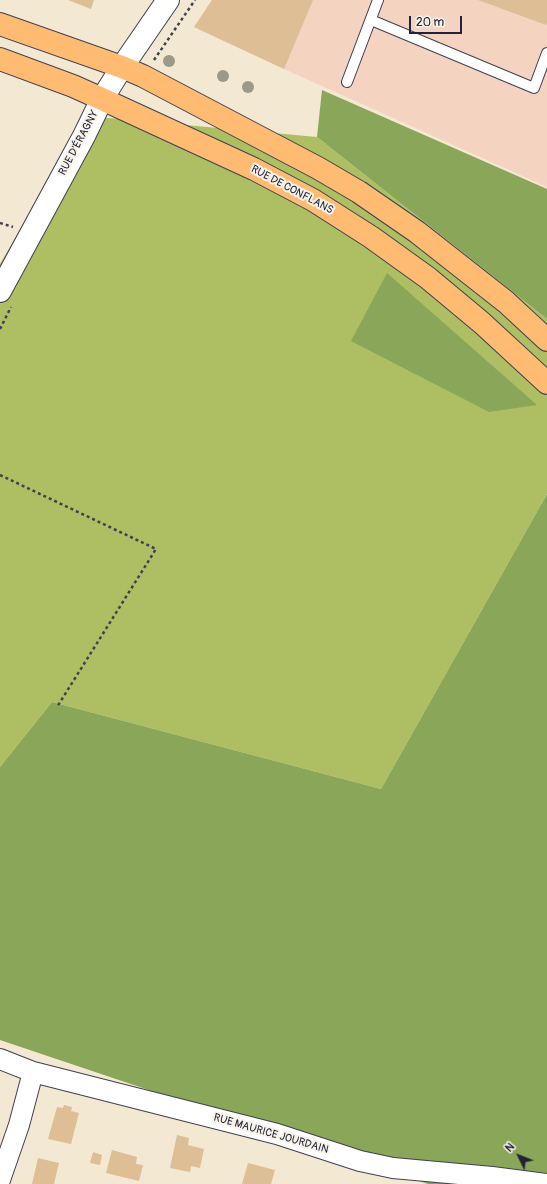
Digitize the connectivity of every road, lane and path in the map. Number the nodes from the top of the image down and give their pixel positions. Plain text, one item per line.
1 (168, 0) edge
2 (195, 0) edge
3 (378, 0) edge
4 (371, 20) junction
5 (0, 24) edge
6 (547, 53) edge
7 (0, 59) edge
8 (153, 62) dead end
9 (122, 67) junction
10 (347, 82) dead end
11 (102, 98) junction
12 (0, 291) edge
13 (547, 340) edge
14 (547, 383) edge
15 (0, 475) edge
16 (57, 707) dead end
17 (0, 1059) edge
18 (33, 1072) junction
19 (448, 1179) edge
20 (0, 1180) edge
21 (546, 1184) edge

1 - 9 street, RUE D'ÉRAGNY
2 - 8 path
3 - 4 lane
4 - 6 lane
4 - 10 lane
5 - 9 main road
7 - 11 main road, RUE DE CONFLANS
9 - 11 street, RUE D'ÉRAGNY
9 - 13 main road
11 - 12 street, RUE D'ÉRAGNY
11 - 14 main road, RUE DE CONFLANS
15 - 16 path
17 - 18 street, RUE MAURICE JOURDAIN
18 - 19 street, RUE MAURICE JOURDAIN
18 - 20 street
19 - 21 street, RUE MAURICE JOURDAIN

